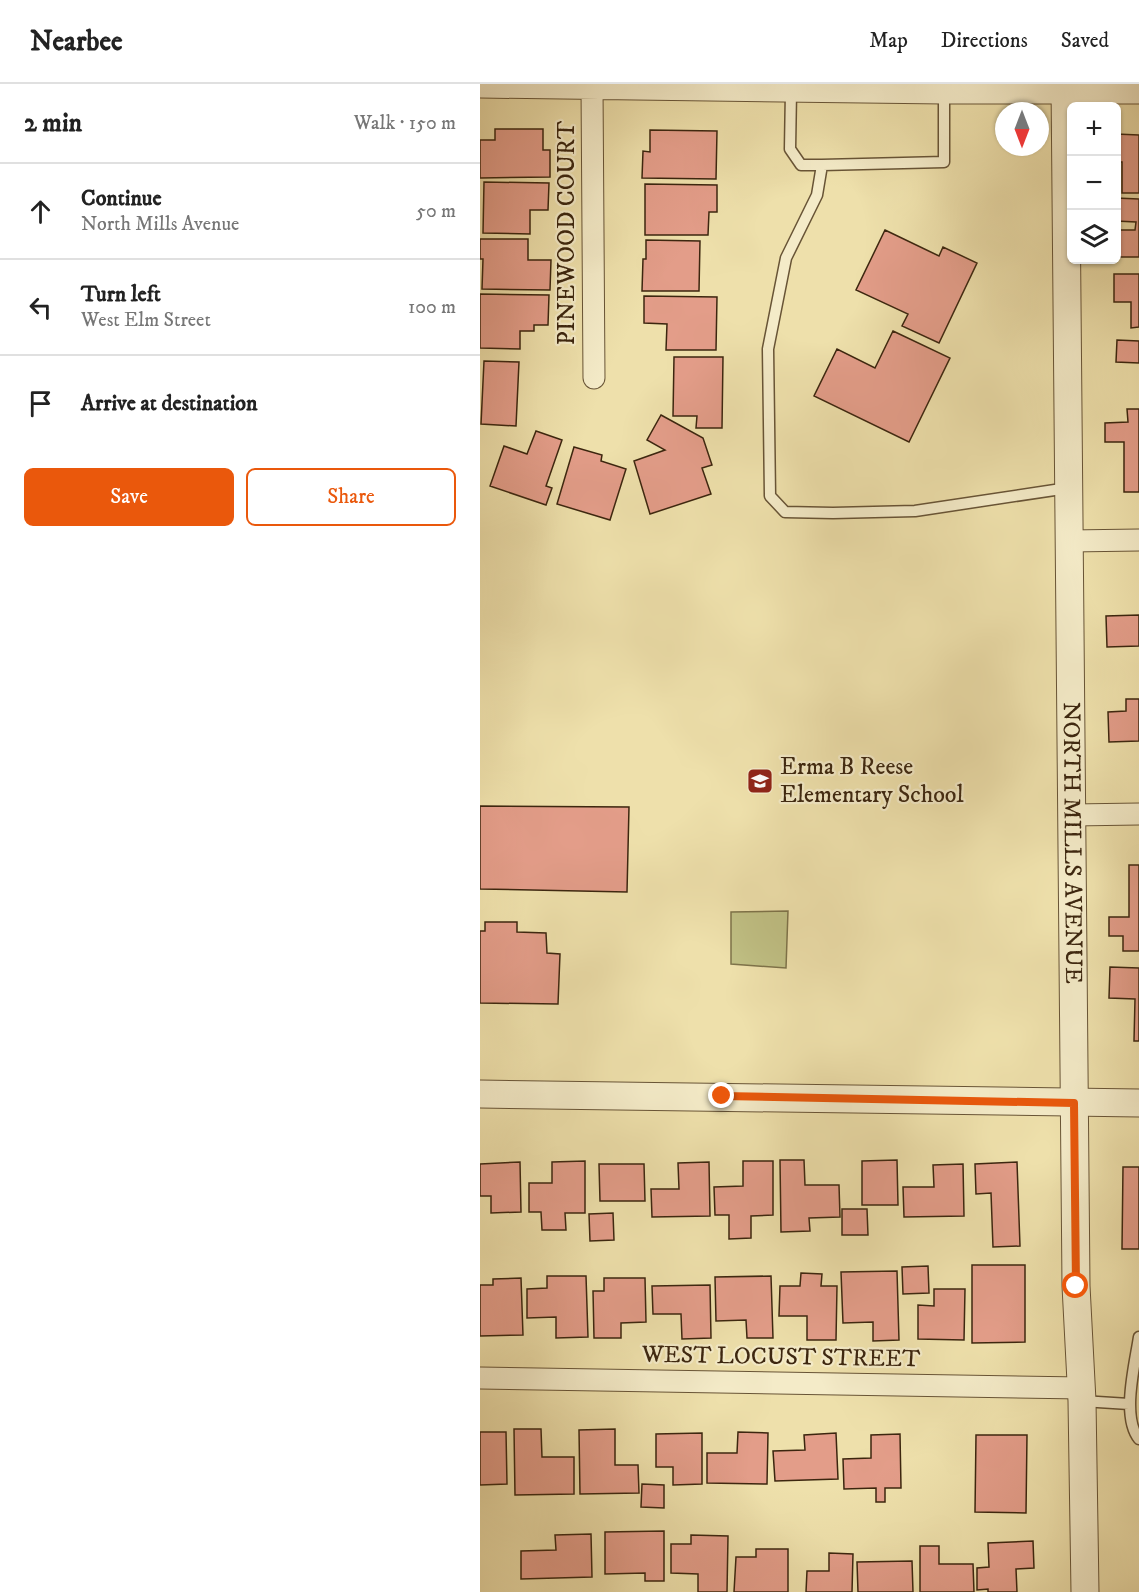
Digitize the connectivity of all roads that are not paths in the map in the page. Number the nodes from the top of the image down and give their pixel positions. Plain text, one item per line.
1 (480, 87) edge
2 (592, 87) junction
3 (1065, 89) edge
4 (791, 91) junction
5 (944, 93) junction
6 (1139, 93) edge
7 (822, 165) junction
8 (594, 378) dead end
9 (1069, 488) junction
10 (1139, 540) edge
11 (1070, 541) junction
12 (1072, 814) junction
13 (1139, 814) edge
14 (480, 1094) edge
15 (1074, 1103) junction
16 (1139, 1103) edge
17 (1139, 1337) edge
18 (480, 1377) edge
19 (1082, 1395) junction
20 (1129, 1404) junction
21 (1139, 1439) edge
22 (1085, 1592) edge

1 - 2 street
2 - 4 street
2 - 8 street, PINEWOOD COURT
3 - 5 street
3 - 6 street
3 - 9 street, NORTH MILLS AVENUE
4 - 5 street
4 - 7 lane
5 - 7 lane
7 - 9 lane
9 - 11 street, NORTH MILLS AVENUE
10 - 11 street
11 - 12 street, NORTH MILLS AVENUE
12 - 13 street
12 - 15 street, NORTH MILLS AVENUE
14 - 15 street
15 - 16 street
15 - 19 street, NORTH MILLS AVENUE
17 - 20 lane
18 - 19 street, WEST LOCUST STREET
19 - 20 lane
19 - 22 street, NORTH MILLS AVENUE
20 - 21 lane

